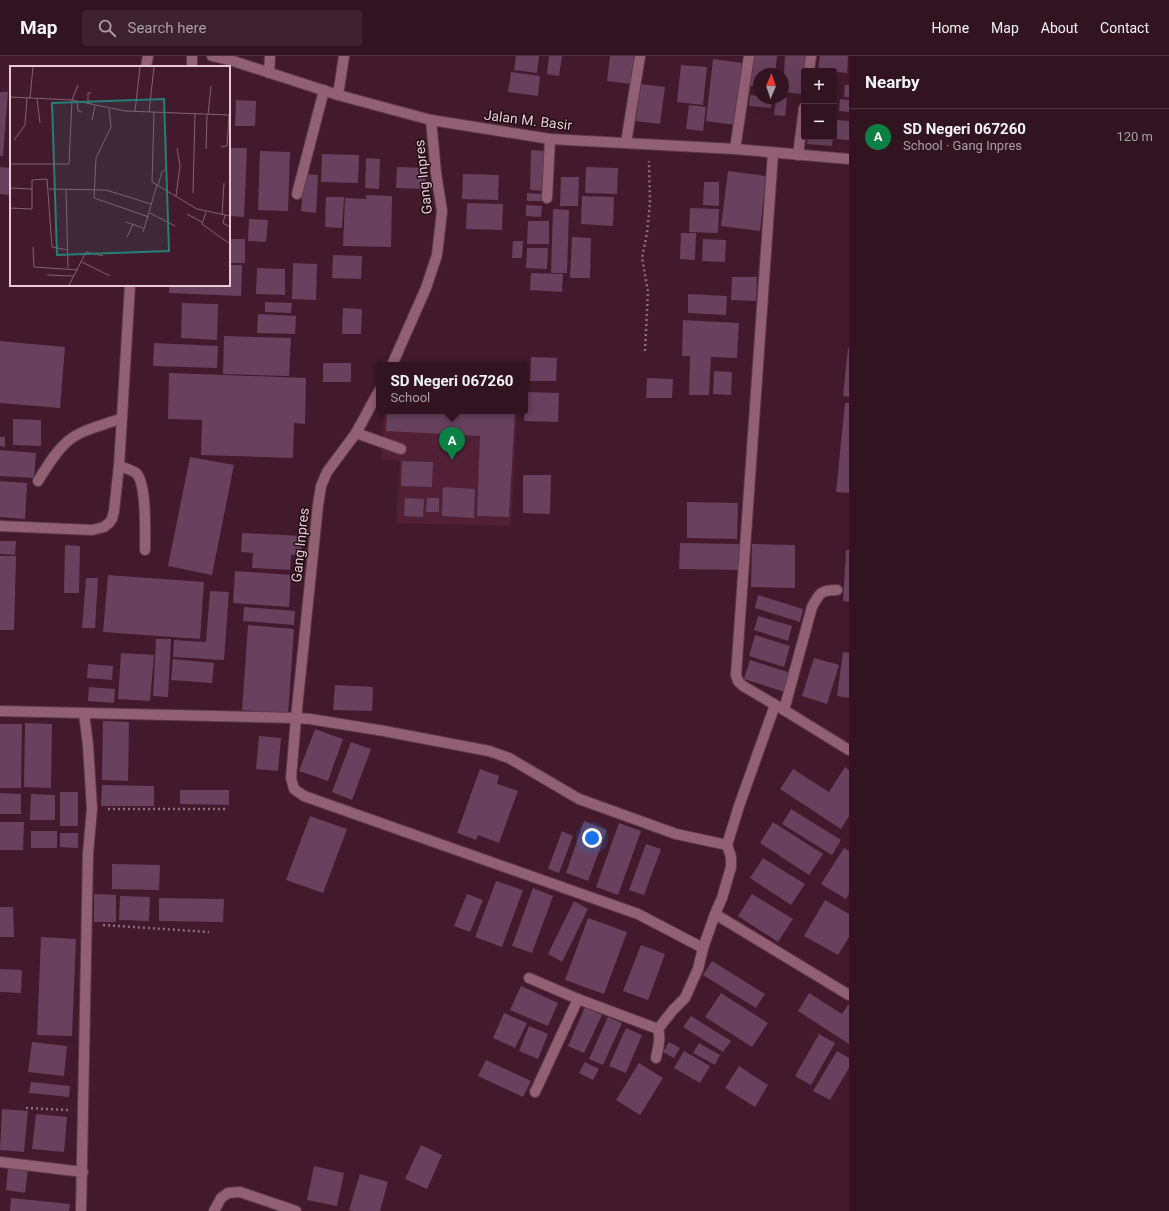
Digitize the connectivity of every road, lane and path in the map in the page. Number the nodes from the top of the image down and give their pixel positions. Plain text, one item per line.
1 (148, 56) edge
2 (212, 56) edge
3 (270, 56) edge
4 (344, 56) edge
5 (640, 56) edge
6 (749, 56) edge
7 (811, 56) edge
8 (146, 66) edge
9 (809, 68) edge
10 (269, 73) junction
11 (324, 90) junction
12 (338, 95) junction
13 (431, 120) junction
14 (801, 132) edge
15 (550, 138) junction
16 (626, 143) junction
17 (649, 145) junction
18 (735, 149) junction
19 (773, 153) junction
20 (798, 155) junction
21 (849, 159) edge
22 (297, 194) dead end
23 (547, 198) dead end
24 (130, 286) edge
25 (645, 351) dead end
26 (393, 362) edge
27 (376, 397) edge
28 (122, 418) junction
29 (356, 434) junction
30 (401, 449) dead end
31 (119, 466) junction
32 (38, 481) dead end
33 (0, 526) edge
34 (145, 550) dead end
35 (837, 590) dead end
36 (774, 705) junction
37 (784, 710) junction
38 (0, 711) edge
39 (84, 713) junction
40 (296, 718) junction
41 (849, 750) edge
42 (92, 809) junction
43 (225, 809) dead end
44 (727, 845) junction
45 (715, 914) junction
46 (87, 924) junction
47 (209, 932) dead end
48 (703, 948) junction
49 (529, 978) dead end
50 (849, 995) edge
51 (578, 999) junction
52 (658, 1029) junction
53 (656, 1058) dead end
54 (535, 1092) dead end
55 (26, 1108) dead end
56 (83, 1111) junction
57 (0, 1162) edge
58 (83, 1172) junction
59 (81, 1211) edge
60 (214, 1211) edge
61 (296, 1211) edge

1 - 8 street
2 - 10 street, Jalan M. Basir
3 - 10 street
4 - 12 street
5 - 16 street
6 - 18 street
7 - 9 street
10 - 11 street, Jalan M. Basir
11 - 12 street, Jalan M. Basir
11 - 22 street
12 - 13 street, Jalan M. Basir
13 - 15 street, Jalan M. Basir
13 - 26 street, Gang Inpres
14 - 20 street
15 - 16 street, Jalan M. Basir
15 - 23 street
16 - 17 street, Jalan M. Basir
17 - 18 street, Jalan M. Basir
17 - 25 path
18 - 19 street, Jalan M. Basir
19 - 20 street, Jalan M. Basir
19 - 36 street
20 - 21 street, Jalan M. Basir
24 - 28 street
27 - 29 street, Gang Inpres
28 - 31 street
28 - 32 street
29 - 30 street
29 - 40 street, Gang Inpres
31 - 33 street
31 - 34 street
35 - 37 street
36 - 37 street
36 - 44 street
37 - 41 street
38 - 39 street
39 - 40 street
39 - 42 street
40 - 44 street
40 - 48 street, Gang Inpres
42 - 43 path
42 - 46 street
44 - 45 street
45 - 48 street
45 - 50 street
46 - 47 path
46 - 56 street
48 - 52 street
49 - 51 street
51 - 52 street
51 - 54 street
52 - 53 street
55 - 56 path
56 - 58 street
57 - 58 street
58 - 59 street
60 - 61 street

